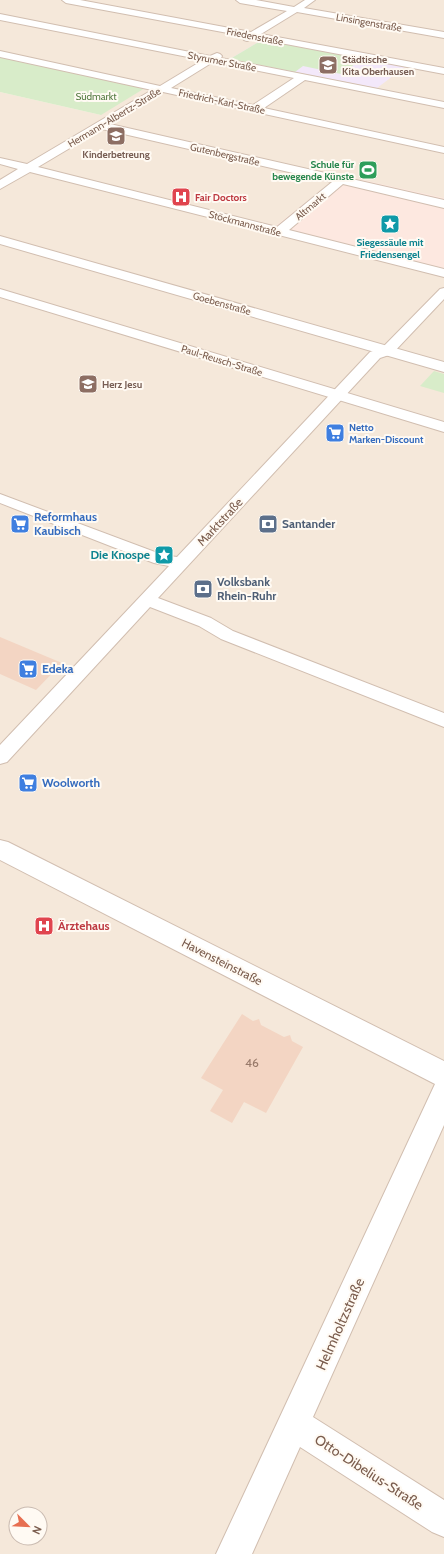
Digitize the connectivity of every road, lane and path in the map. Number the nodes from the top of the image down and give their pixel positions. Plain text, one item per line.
1 (66, 0) edge
2 (240, 0) edge
3 (311, 0) edge
4 (295, 10) junction
5 (0, 17) edge
6 (252, 35) junction
7 (444, 35) edge
8 (238, 43) dead end
9 (224, 51) dead end
10 (0, 54) edge
11 (211, 59) junction
12 (444, 71) edge
13 (303, 77) junction
14 (162, 88) junction
15 (444, 105) edge
16 (256, 108) junction
17 (100, 125) junction
18 (444, 150) edge
19 (0, 161) edge
20 (28, 168) junction
21 (341, 180) junction
22 (0, 185) edge
23 (444, 204) edge
24 (279, 232) junction
25 (0, 240) edge
26 (444, 273) edge
27 (444, 292) edge
28 (0, 293) edge
29 (387, 351) junction
30 (444, 367) edge
31 (337, 394) junction
32 (444, 426) edge
33 (0, 498) edge
34 (182, 563) junction
35 (148, 600) junction
36 (444, 720) edge
37 (0, 757) edge
38 (0, 849) edge
39 (444, 1075) edge
40 (444, 1094) edge
41 (295, 1424) junction
42 (444, 1520) edge
43 (234, 1554) edge

1 - 6 street, Friedenstraße
2 - 4 street, Linsingenstraße
3 - 4 street
4 - 6 street
4 - 7 street, Linsingenstraße
5 - 11 street, Styrumer Straße
6 - 8 street
6 - 12 street, Friedenstraße
9 - 11 street, Hermann-Albertz-Straße
10 - 14 street, Friedrich-Karl-Straße
11 - 13 street, Styrumer Straße
11 - 14 street, Hermann-Albertz-Straße
13 - 15 street, Styrumer Straße
13 - 16 street
14 - 16 street, Friedrich-Karl-Straße
14 - 17 street, Hermann-Albertz-Straße
16 - 18 street, Friedrich-Karl-Straße
17 - 20 street, Hermann-Albertz-Straße
17 - 21 street, Gutenbergstraße
19 - 20 street, Stöckmannstraße
20 - 22 street, Hermann-Albertz-Straße
20 - 24 street, Stöckmannstraße
21 - 23 street, Gutenbergstraße
21 - 24 street, Altmarkt
24 - 26 street, Stöckmannstraße
25 - 29 street, Goebenstraße
27 - 29 street, Marktstraße
28 - 31 street, Paul-Reusch-Straße
29 - 30 street, Goebenstraße
29 - 31 street, Marktstraße
31 - 32 street, Paul-Reusch-Straße
31 - 34 street, Marktstraße
33 - 34 street
34 - 35 street, Marktstraße
35 - 36 street
35 - 37 street, Marktstraße
38 - 39 street, Havensteinstraße
40 - 41 street, Helmholtzstraße
41 - 42 street, Otto-Dibelius-Straße
41 - 43 street, Helmholtzstraße

